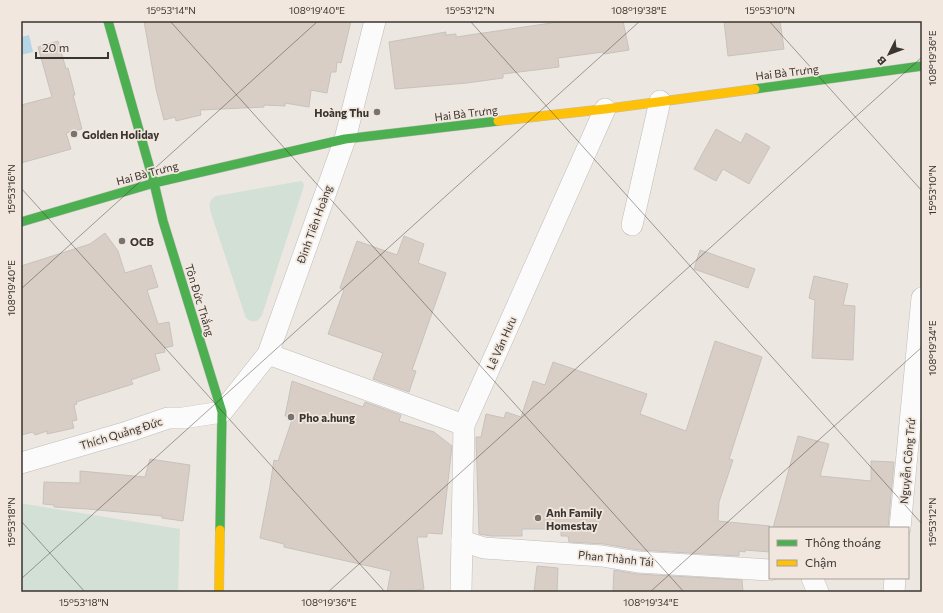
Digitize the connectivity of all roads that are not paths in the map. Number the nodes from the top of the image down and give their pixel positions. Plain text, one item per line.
1 (108, 21) edge
2 (375, 21) edge
3 (922, 66) edge
4 (660, 102) junction
5 (606, 109) junction
6 (345, 139) junction
7 (154, 182) junction
8 (21, 222) edge
9 (632, 225) dead end
10 (922, 298) edge
11 (268, 354) junction
12 (222, 412) junction
13 (464, 425) junction
14 (21, 463) edge
15 (900, 527) edge
16 (462, 541) junction
17 (769, 570) edge
18 (812, 579) edge
19 (895, 579) edge
20 (219, 592) edge
21 (461, 592) edge
22 (818, 592) edge
23 (894, 592) edge

1 - 7 street, Tôn Đức Thắng
2 - 6 street, Đinh Tiên Hoàng
3 - 4 street, Hai Bà Trưng
4 - 5 street, Hai Bà Trưng
4 - 9 street
5 - 6 street, Hai Bà Trưng
5 - 13 street, Lê Văn Hưu
6 - 7 street, Hai Bà Trưng
6 - 11 street, Đinh Tiên Hoàng
7 - 8 street, Hai Bà Trưng
7 - 12 street, Tôn Đức Thắng
10 - 15 street, Nguyễn Công Trứ
11 - 12 street, Đinh Tiên Hoàng
11 - 13 street
12 - 14 street, Thích Quảng Đức
12 - 20 street, Tôn Đức Thắng
13 - 16 street, Lê Văn Hưu
16 - 17 street, Phan Thành Tái
16 - 21 street, Lê Văn Hưu
18 - 22 street
19 - 23 street

